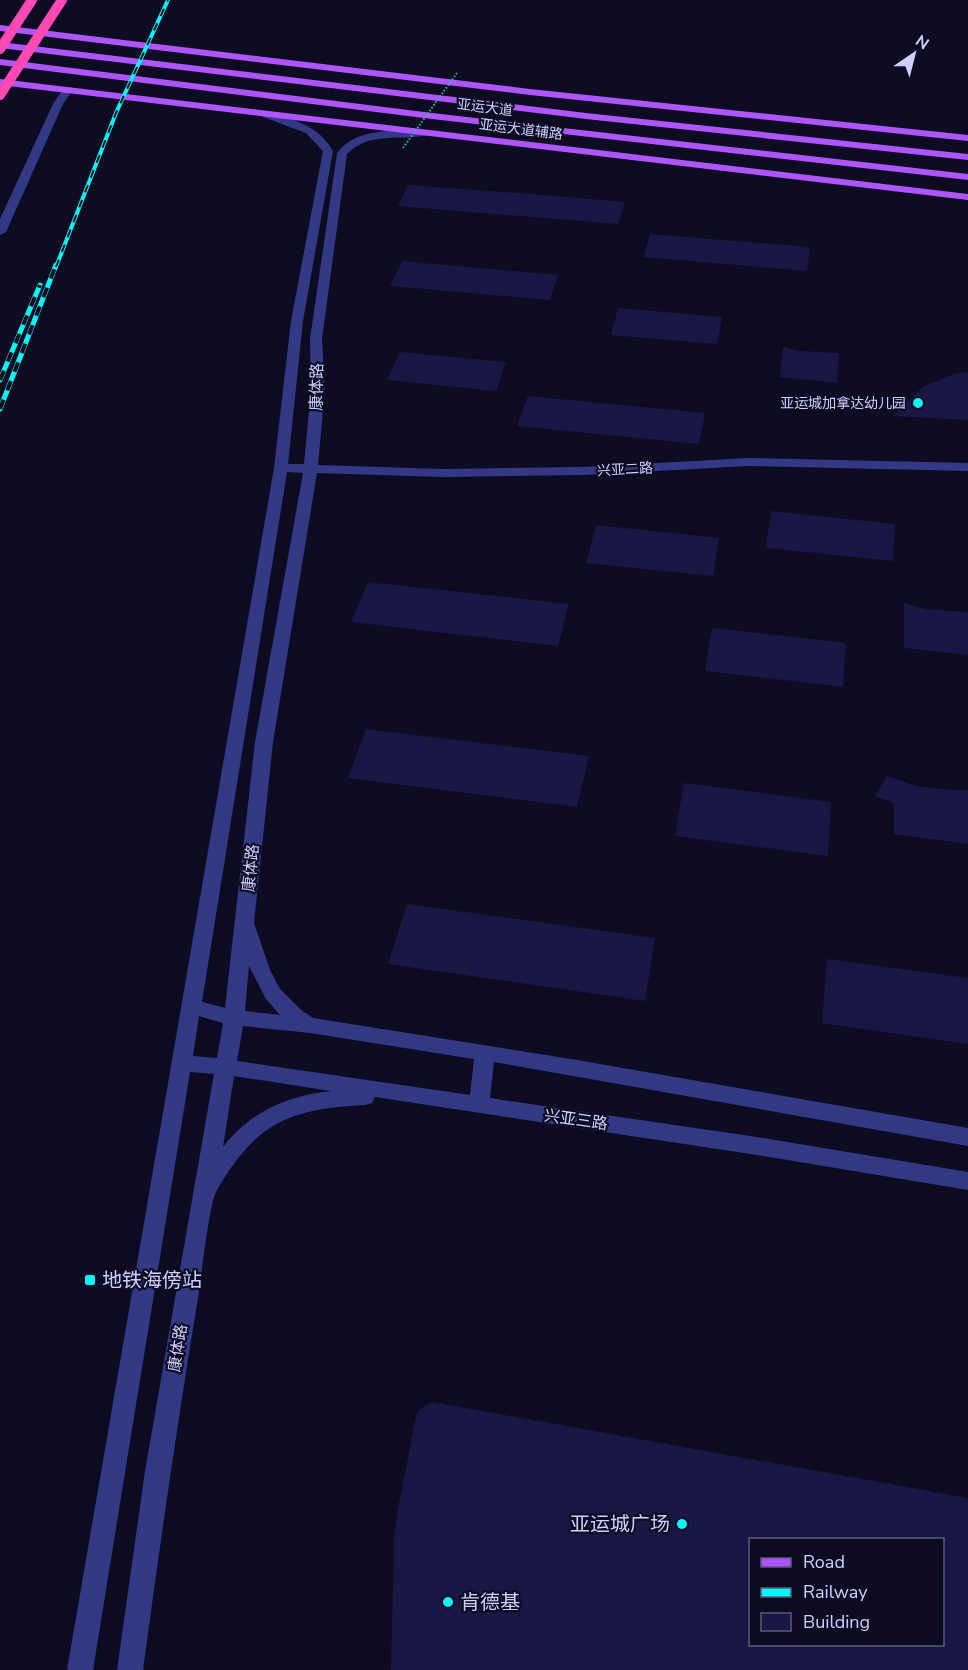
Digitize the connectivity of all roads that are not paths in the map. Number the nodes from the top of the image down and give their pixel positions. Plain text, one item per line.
1 (32, 0) edge
2 (62, 0) edge
3 (0, 28) edge
4 (0, 47) edge
5 (0, 62) edge
6 (295, 64) junction
7 (93, 74) junction
8 (0, 82) edge
9 (68, 90) junction
10 (375, 90) junction
11 (0, 95) edge
12 (180, 104) junction
13 (267, 115) junction
14 (425, 133) junction
15 (968, 138) edge
16 (968, 156) edge
17 (968, 177) edge
18 (968, 197) edge
19 (0, 232) edge
20 (968, 466) edge
21 (281, 468) junction
22 (311, 468) junction
23 (245, 920) junction
24 (192, 1007) junction
25 (234, 1018) junction
26 (310, 1025) junction
27 (485, 1053) junction
28 (183, 1063) junction
29 (225, 1067) junction
30 (415, 1095) junction
31 (479, 1105) junction
32 (968, 1137) edge
33 (968, 1181) edge
34 (203, 1193) junction
35 (80, 1670) edge
36 (130, 1670) edge

1 - 4 highway, bridge
2 - 11 highway, bridge
3 - 6 main road
4 - 10 main road, 亚运大道
5 - 7 main road, 亚运大道
6 - 10 main road
6 - 15 main road
7 - 12 main road
7 - 17 main road, 亚运大道
8 - 9 main road, 亚运大道辅路
9 - 12 main road, 亚运大道辅路
9 - 19 street
10 - 16 main road, 亚运大道
12 - 13 main road, 亚运大道辅路
13 - 14 main road, 亚运大道辅路
13 - 21 street, 康体路
14 - 18 main road, 亚运大道辅路
14 - 22 street, 康体路
20 - 22 street, 兴亚二路
21 - 22 street, 兴亚二路
21 - 24 street, 康体路
22 - 23 street, 康体路
23 - 25 street, 康体路
23 - 26 street
24 - 25 street
24 - 28 street, 康体路
25 - 26 street
25 - 29 street, 康体路
26 - 27 street
27 - 31 street
27 - 32 street
28 - 29 street, 兴亚三路
28 - 35 street, 康体路
29 - 30 street, 兴亚三路
29 - 34 street, 康体路
30 - 31 street, 兴亚三路
30 - 34 street
31 - 33 street, 兴亚三路
34 - 36 street, 康体路

